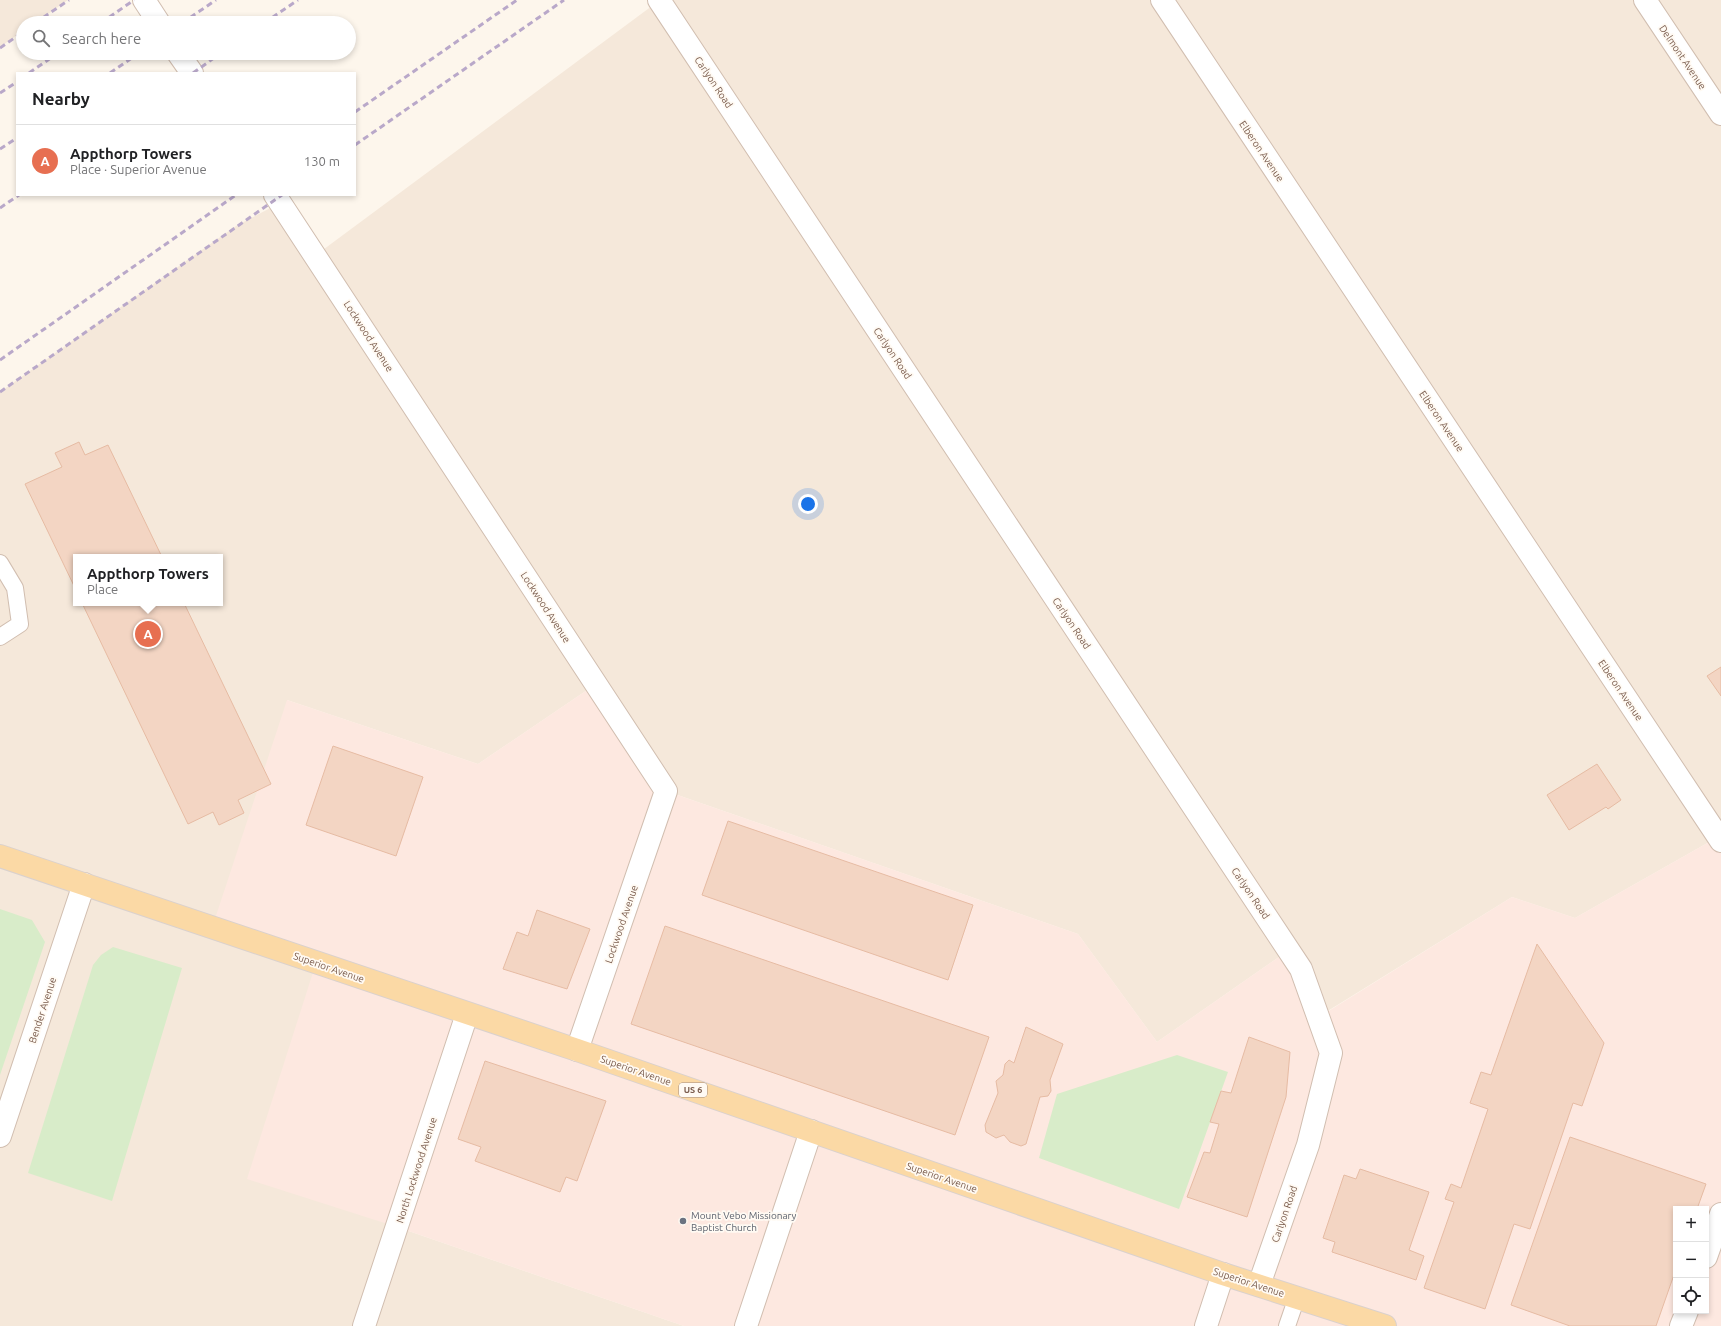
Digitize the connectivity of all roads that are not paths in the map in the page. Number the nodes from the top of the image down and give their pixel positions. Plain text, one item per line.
1 (144, 0) edge
2 (659, 0) edge
3 (1162, 0) edge
4 (1645, 0) edge
5 (154, 16) edge
6 (183, 60) edge
7 (191, 72) edge
8 (1721, 114) edge
9 (276, 196) edge
10 (0, 563) edge
11 (0, 637) edge
12 (1721, 841) edge
13 (0, 856) edge
14 (84, 884) junction
15 (467, 1014) junction
16 (577, 1050) junction
17 (811, 1132) junction
18 (0, 1136) edge
19 (1721, 1214) edge
20 (1709, 1248) edge
21 (1224, 1274) junction
22 (1259, 1284) junction
23 (1296, 1297) junction
24 (1686, 1314) edge
25 (364, 1326) edge
26 (746, 1326) edge
27 (1206, 1326) edge
28 (1287, 1326) edge
29 (1385, 1326) edge
30 (1682, 1326) edge

1 - 5 street
2 - 22 street, Carlyon Road
3 - 12 street, Elberon Avenue
4 - 8 street, Delmont Avenue
6 - 7 street
9 - 16 street, Lockwood Avenue
10 - 11 lane
13 - 14 main road, Superior Avenue / US 6
14 - 15 main road, Superior Avenue / US 6
14 - 18 street, Bender Avenue
15 - 16 main road, Superior Avenue / US 6
15 - 25 street, North Lockwood Avenue
16 - 17 main road, Superior Avenue / US 6
17 - 21 main road, Superior Avenue / US 6
17 - 26 street
19 - 20 street
21 - 22 main road, Superior Avenue / US 6
21 - 27 street
22 - 23 main road, Superior Avenue / US 6
23 - 28 lane
23 - 29 main road, Superior Avenue / US 6
24 - 30 street

